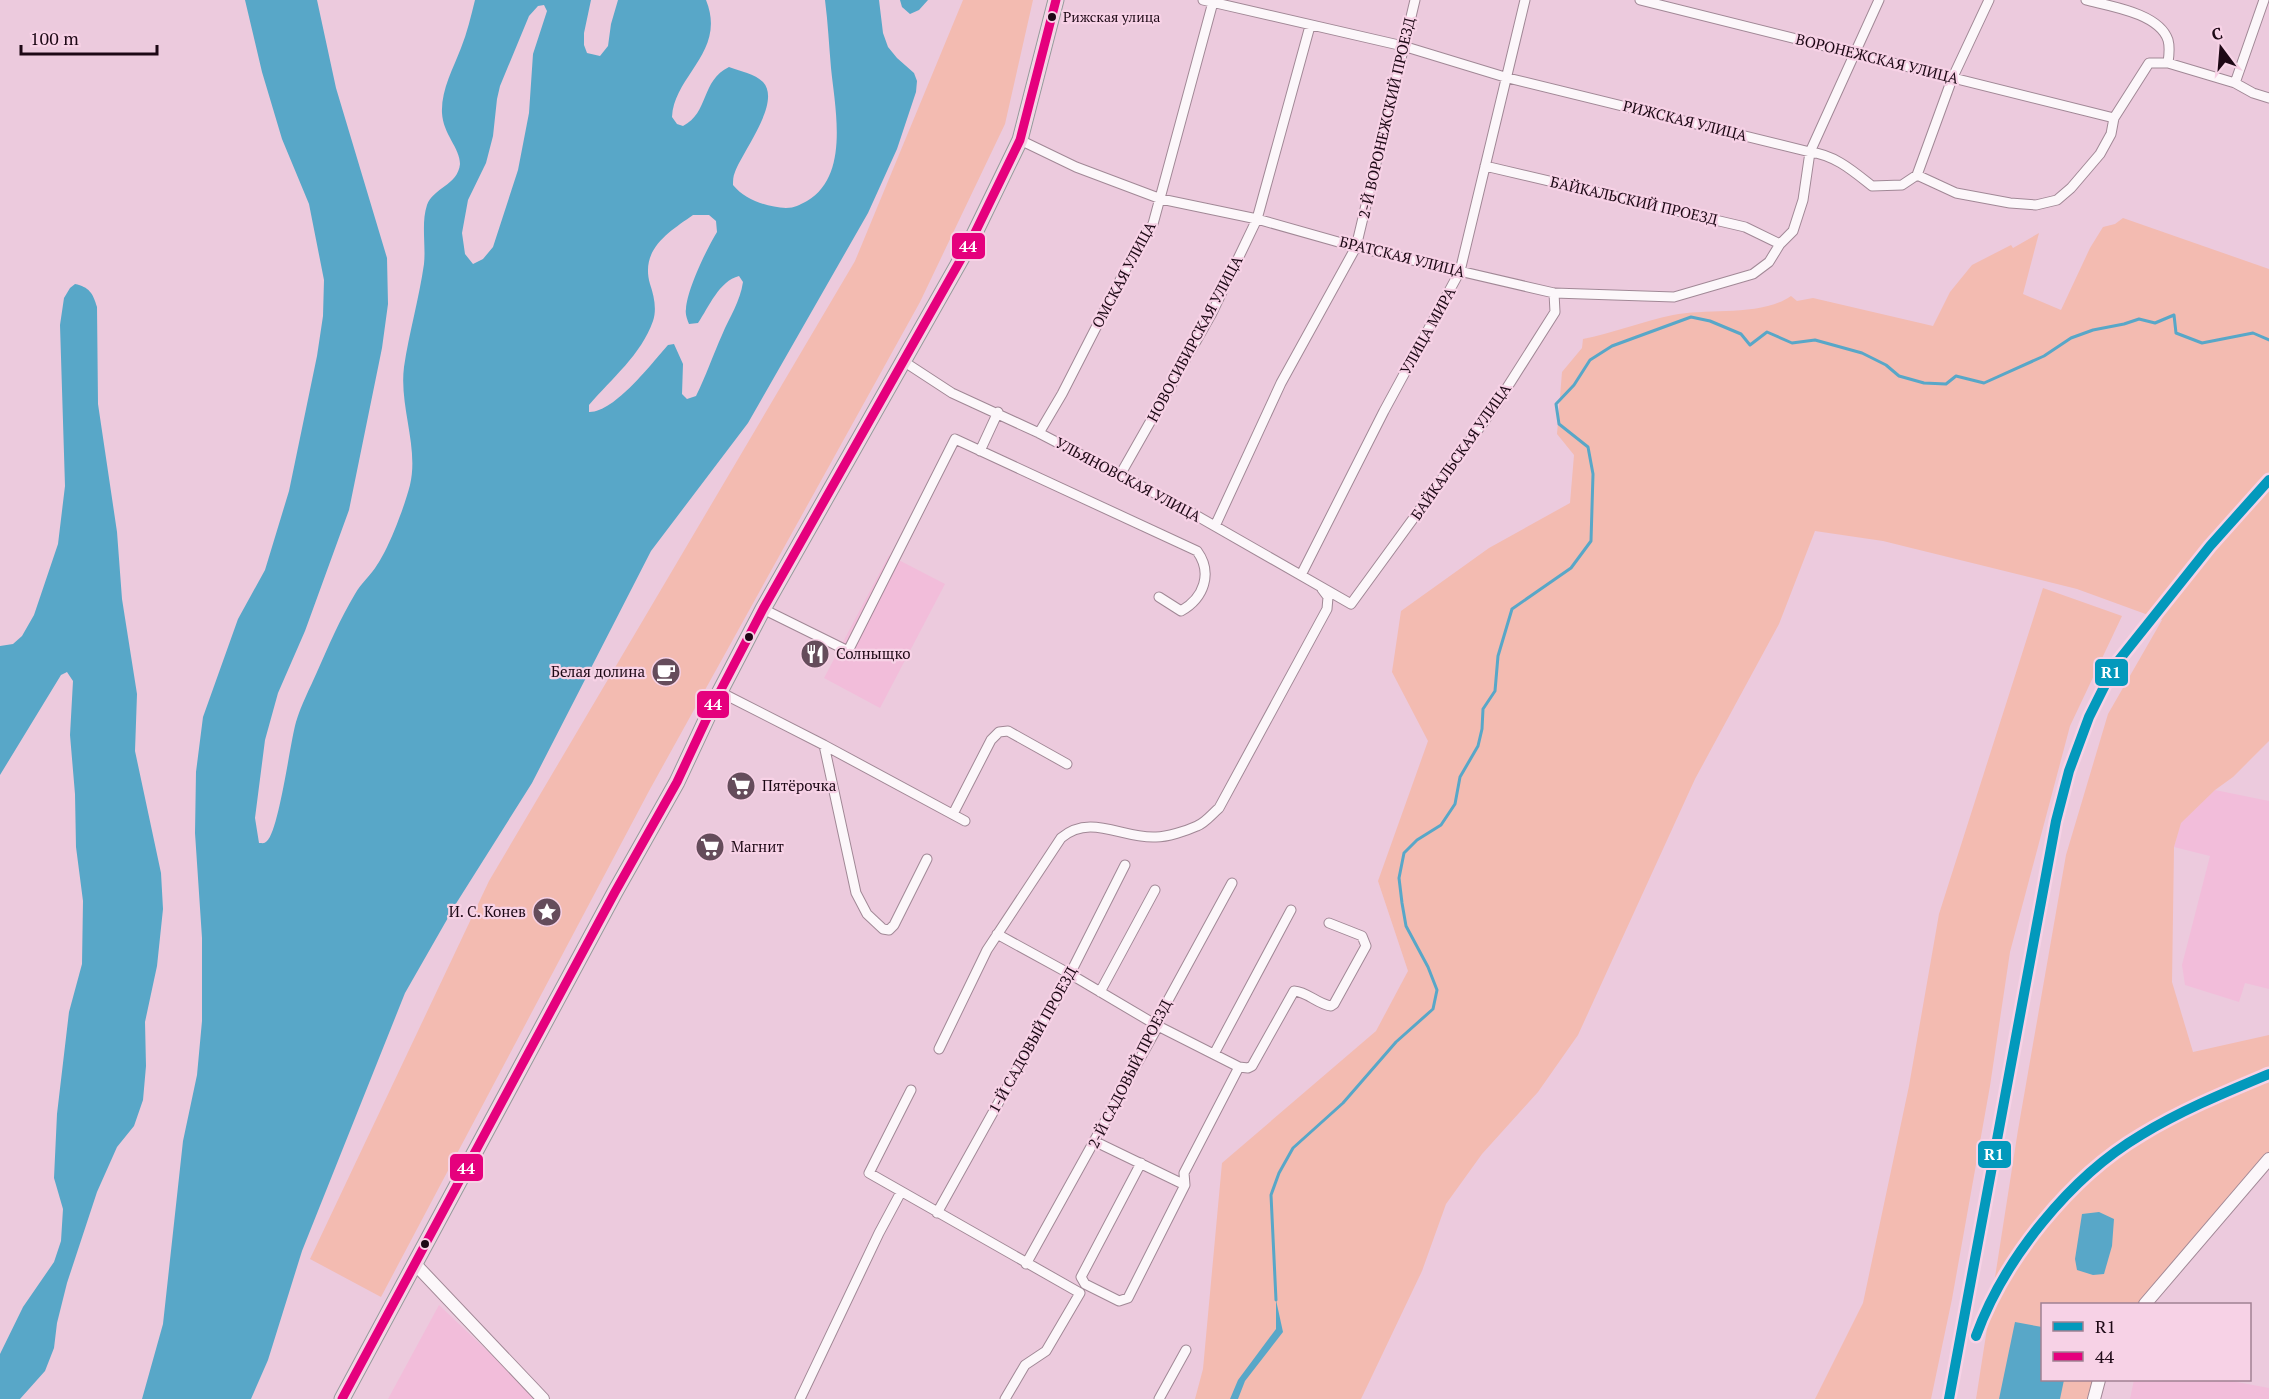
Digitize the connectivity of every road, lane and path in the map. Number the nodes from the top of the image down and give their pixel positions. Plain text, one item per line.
1 (1056, 0) edge
2 (1203, 0) edge
3 (1415, 0) edge
4 (1525, 0) edge
5 (1640, 0) edge
6 (1879, 0) edge
7 (1989, 0) edge
8 (2086, 0) edge
9 (2264, 0) edge
10 (1213, 2) junction
11 (1310, 26) junction
12 (1403, 46) junction
13 (1856, 54) junction
14 (2168, 63) junction
15 (1508, 78) junction
16 (1953, 79) junction
17 (2235, 83) junction
18 (2269, 98) edge
19 (2114, 118) junction
20 (1020, 140) junction
21 (1810, 152) junction
22 (1485, 166) junction
23 (1917, 175) junction
24 (1161, 199) junction
25 (1257, 219) junction
26 (1780, 244) junction
27 (1356, 246) junction
28 (1460, 271) junction
29 (1554, 293) junction
30 (903, 361) junction
31 (998, 412) junction
32 (1039, 433) junction
33 (980, 451) junction
34 (1120, 475) junction
35 (1215, 526) junction
36 (1300, 575) junction
37 (1321, 586) junction
38 (1159, 597) dead end
39 (1351, 604) joint
40 (763, 609) junction
41 (720, 692) junction
42 (824, 745) junction
43 (1066, 764) dead end
44 (953, 814) junction
45 (965, 820) dead end
46 (927, 859) dead end
47 (1125, 865) dead end
48 (1232, 883) dead end
49 (1155, 890) dead end
50 (1291, 910) dead end
51 (1329, 923) dead end
52 (997, 934) junction
53 (1070, 974) junction
54 (1100, 992) junction
55 (1158, 1026) junction
56 (939, 1049) dead end
57 (1214, 1054) junction
58 (1239, 1067) junction
59 (911, 1090) dead end
60 (1096, 1142) junction
61 (2269, 1160) edge
62 (1141, 1163) junction
63 (1185, 1185) junction
64 (902, 1192) junction
65 (937, 1213) junction
66 (415, 1264) junction
67 (1026, 1264) junction
68 (2147, 1303) edge
69 (1186, 1350) dead end
70 (2099, 1381) edge
71 (342, 1399) edge
72 (543, 1399) edge
73 (800, 1399) edge
74 (1005, 1399) edge
75 (1159, 1399) edge
76 (2094, 1399) edge

1 - 20 main road
2 - 10 street, РИЖСКАЯ УЛИЦА
3 - 12 street, 2-Й ВОРОНЕЖСКИЙ ПРОЕЗД
4 - 15 street, УЛИЦА МИРА
5 - 13 street, ВОРОНЕЖСКАЯ УЛИЦА
6 - 13 street
7 - 16 street
8 - 14 street
9 - 17 street
10 - 11 street, РИЖСКАЯ УЛИЦА
10 - 24 street, ОМСКАЯ УЛИЦА
11 - 12 street, РИЖСКАЯ УЛИЦА
11 - 25 street, НОВОСИБИРСКАЯ УЛИЦА
12 - 15 street, РИЖСКАЯ УЛИЦА
12 - 27 street, 2-Й ВОРОНЕЖСКИЙ ПРОЕЗД
13 - 16 street, ВОРОНЕЖСКАЯ УЛИЦА
13 - 21 street
14 - 17 street
14 - 19 street
15 - 21 street, РИЖСКАЯ УЛИЦА
15 - 22 street, УЛИЦА МИРА
16 - 19 street, ВОРОНЕЖСКАЯ УЛИЦА
16 - 23 street
17 - 18 street
19 - 23 street
20 - 24 street, БРАТСКАЯ УЛИЦА
20 - 30 main road
21 - 23 street, РИЖСКАЯ УЛИЦА
21 - 26 street
22 - 26 street, БАЙКАЛЬСКИЙ ПРОЕЗД
22 - 28 street, УЛИЦА МИРА
24 - 25 street, БРАТСКАЯ УЛИЦА
24 - 32 street, ОМСКАЯ УЛИЦА
25 - 27 street, БРАТСКАЯ УЛИЦА
25 - 34 street, НОВОСИБИРСКАЯ УЛИЦА
26 - 29 street, БРАТСКАЯ УЛИЦА
27 - 28 street, БРАТСКАЯ УЛИЦА
27 - 35 street, 2-Й ВОРОНЕЖСКИЙ ПРОЕЗД
28 - 29 street, БРАТСКАЯ УЛИЦА
28 - 36 street, УЛИЦА МИРА
29 - 39 street, БАЙКАЛЬСКАЯ УЛИЦА
30 - 31 street, УЛЬЯНОВСКАЯ УЛИЦА
30 - 40 main road
31 - 32 street, УЛЬЯНОВСКАЯ УЛИЦА
31 - 33 street
32 - 34 street, УЛЬЯНОВСКАЯ УЛИЦА
33 - 38 street
33 - 40 street
34 - 35 street, УЛЬЯНОВСКАЯ УЛИЦА
35 - 36 street, УЛЬЯНОВСКАЯ УЛИЦА
36 - 37 street, УЛЬЯНОВСКАЯ УЛИЦА
37 - 39 street, УЛЬЯНОВСКАЯ УЛИЦА
37 - 52 street
40 - 41 main road
41 - 42 street
41 - 66 main road
42 - 44 street
42 - 46 street
43 - 44 street
44 - 45 street
47 - 53 street, 1-Й САДОВЫЙ ПРОЕЗД
48 - 55 street, 2-Й САДОВЫЙ ПРОЕЗД
49 - 54 street
50 - 57 street
51 - 58 street
52 - 53 street
52 - 56 street
53 - 54 street
53 - 65 street, 1-Й САДОВЫЙ ПРОЕЗД
54 - 55 street
55 - 57 street
55 - 60 street, 2-Й САДОВЫЙ ПРОЕЗД
57 - 58 street
58 - 63 street
59 - 64 street
60 - 62 street
60 - 67 street, 2-Й САДОВЫЙ ПРОЕЗД
61 - 68 street
62 - 63 street
62 - 63 street
64 - 65 street
64 - 73 street
65 - 67 street
66 - 71 main road
66 - 72 street
67 - 74 street
69 - 75 street
70 - 76 street

